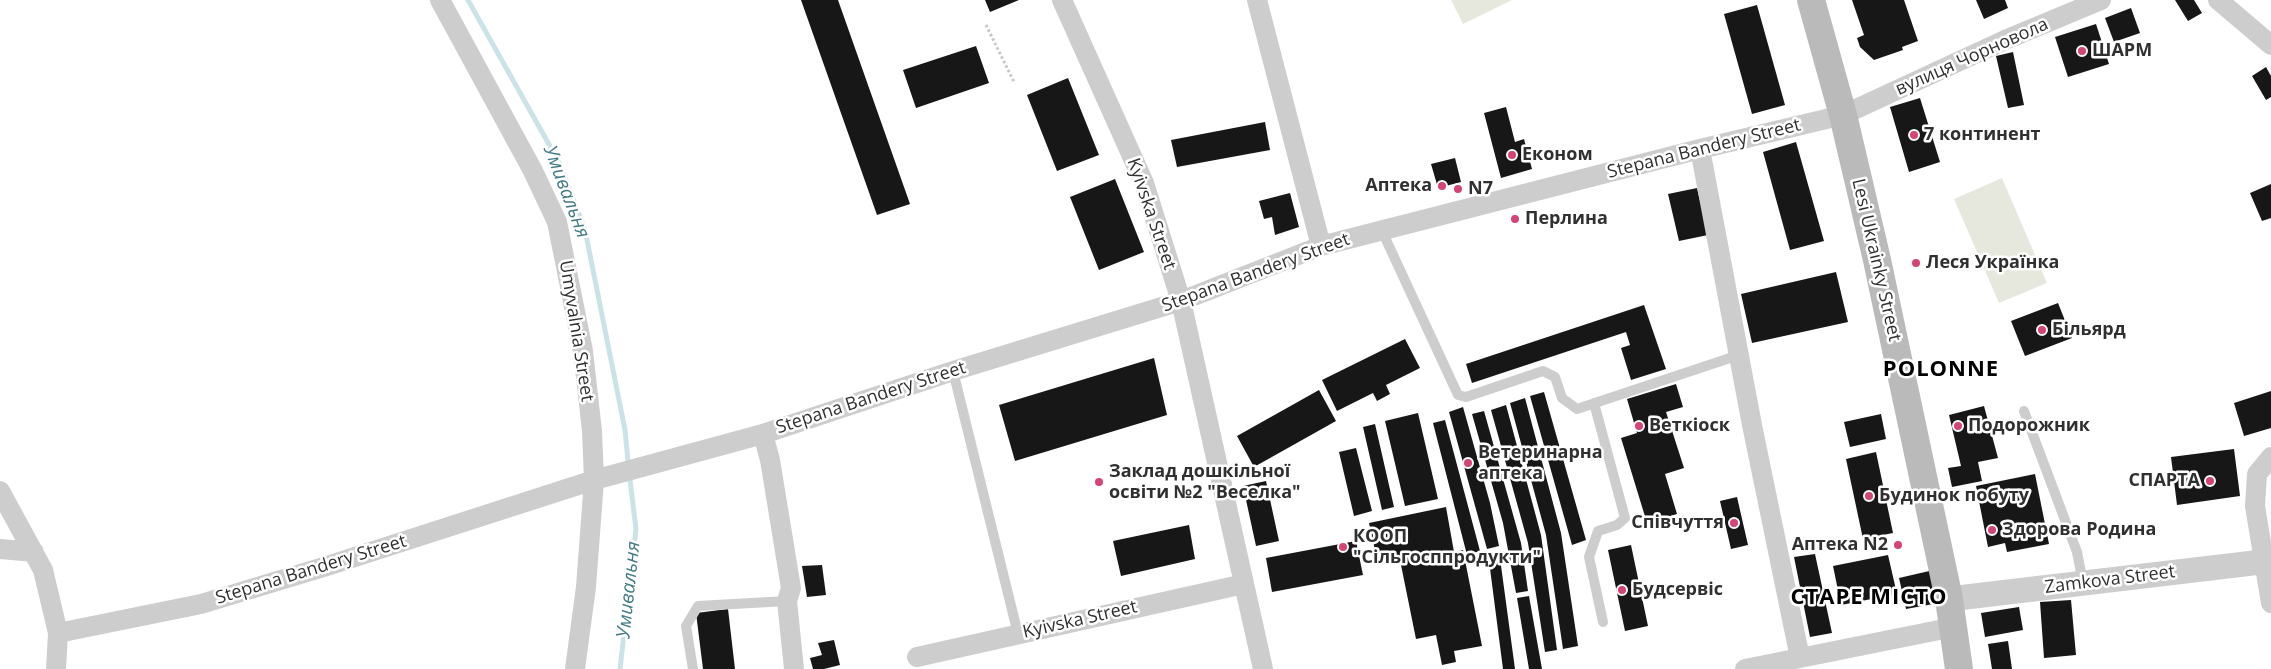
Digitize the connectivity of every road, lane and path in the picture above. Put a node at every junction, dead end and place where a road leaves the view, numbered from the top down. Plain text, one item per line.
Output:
1 (440, 0) edge
2 (1062, 0) edge
3 (1257, 0) edge
4 (1810, 0) edge
5 (2101, 0) edge
6 (2218, 0) edge
7 (986, 25) dead end
8 (2271, 45) edge
9 (1014, 82) dead end
10 (1843, 115) junction
11 (1700, 149) junction
12 (1382, 231) junction
13 (1321, 246) junction
14 (1181, 301) junction
15 (1739, 355) junction
16 (953, 371) junction
17 (1594, 402) junction
18 (2024, 411) dead end
19 (763, 434) junction
20 (2271, 457) edge
21 (594, 480) junction
22 (0, 491) edge
23 (0, 549) edge
24 (34, 552) junction
25 (2268, 562) edge
26 (1244, 584) junction
27 (2083, 584) junction
28 (1949, 600) junction
29 (788, 602) junction
30 (2271, 603) edge
31 (1603, 622) dead end
32 (1954, 627) junction
33 (58, 634) junction
34 (1018, 634) junction
35 (917, 657) dead end
36 (1800, 658) junction
37 (56, 669) edge
38 (575, 669) edge
39 (693, 669) edge
40 (794, 669) edge
41 (1263, 669) edge
42 (1745, 669) edge
43 (1959, 669) edge

1 - 21 street, Umyvalnia Street
2 - 14 street, Kyivska Street
3 - 13 street
4 - 10 main road, Lesi Ukrainky Street
5 - 10 street, вулиця Чорновола
6 - 8 street
7 - 9 path
10 - 11 street, Stepana Bandery Street
10 - 28 main road, Lesi Ukrainky Street
11 - 12 street, Stepana Bandery Street
11 - 15 street
12 - 13 street, Stepana Bandery Street
12 - 17 lane
13 - 14 street, Stepana Bandery Street
14 - 16 street, Stepana Bandery Street
14 - 26 street, Kyivska Street
15 - 17 lane
15 - 36 street
16 - 19 street, Stepana Bandery Street
16 - 34 lane
17 - 31 lane
18 - 27 lane
19 - 21 street, Stepana Bandery Street
19 - 29 street, Stepana Bandery Street
20 - 25 street
21 - 33 street, Stepana Bandery Street
21 - 38 street
22 - 24 street
23 - 24 street
24 - 33 street
25 - 27 street, Zamkova Street
25 - 30 street
26 - 34 street, Kyivska Street
26 - 41 street, Kyivska Street
27 - 28 street, Zamkova Street
28 - 32 main road, Lesi Ukrainky Street
29 - 39 lane
29 - 40 street, Stepana Bandery Street
32 - 36 street
32 - 43 main road, Lesi Ukrainky Street
33 - 37 street
34 - 35 street, Kyivska Street
36 - 42 street

